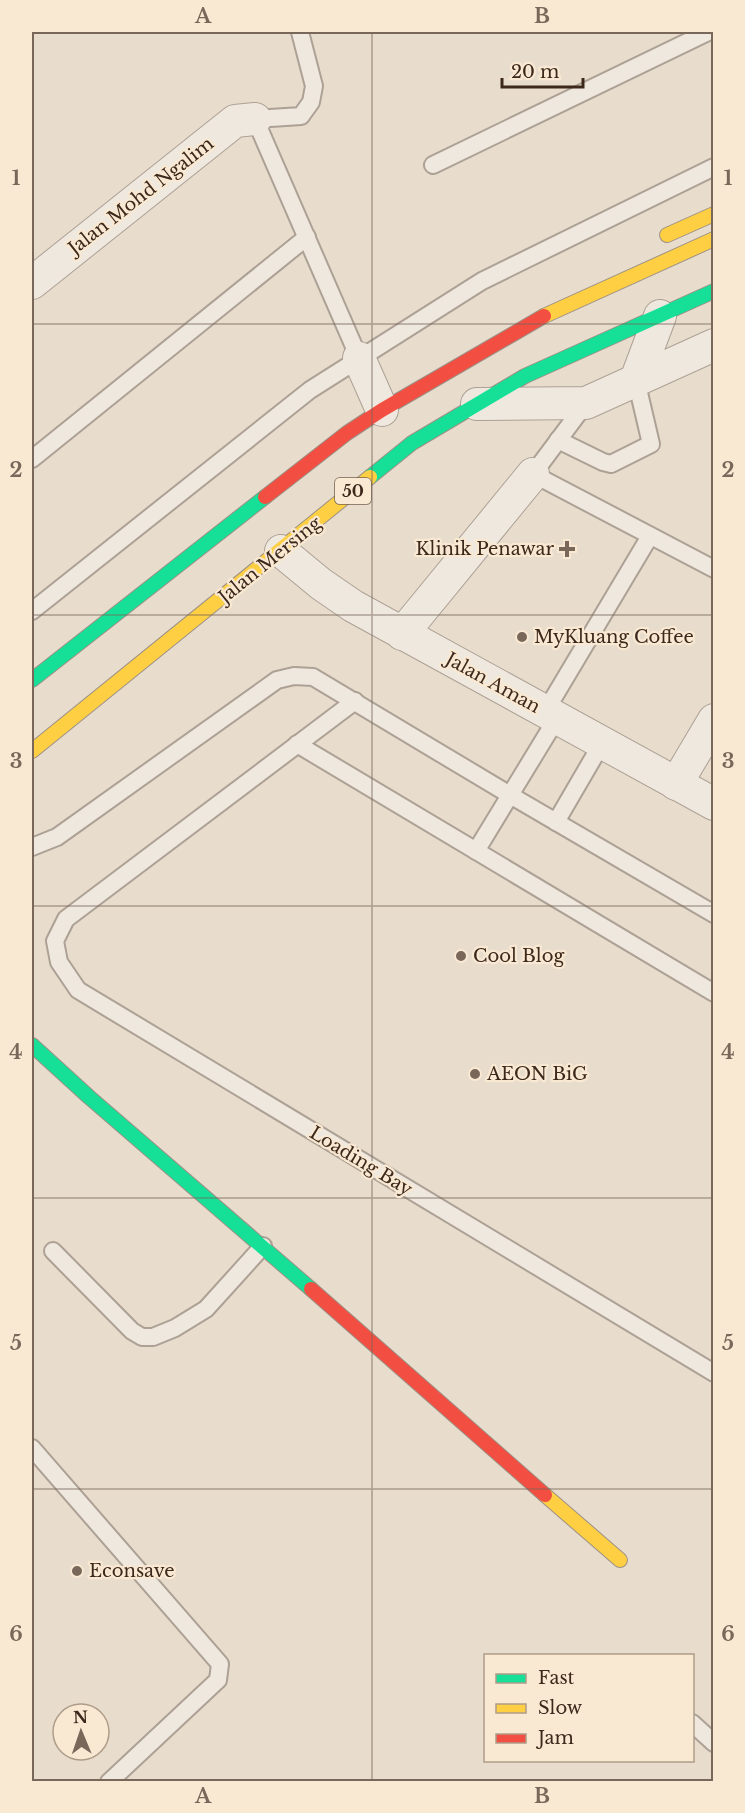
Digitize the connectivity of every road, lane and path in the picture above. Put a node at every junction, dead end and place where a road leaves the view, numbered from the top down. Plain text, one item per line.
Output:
1 (300, 32) edge
2 (708, 32) edge
3 (255, 119) junction
4 (432, 165) dead end
5 (714, 167) edge
6 (714, 214) edge
7 (307, 237) junction
8 (714, 239) edge
9 (656, 243) dead end
10 (618, 267) dead end
11 (32, 283) edge
12 (714, 291) edge
13 (660, 316) junction
14 (543, 317) junction
15 (714, 345) edge
16 (359, 358) junction
17 (636, 380) junction
18 (586, 403) junction
19 (477, 404) junction
20 (382, 410) junction
21 (558, 440) junction
22 (32, 459) edge
23 (533, 474) junction
24 (650, 536) junction
25 (281, 551) junction
26 (714, 569) edge
27 (32, 611) edge
28 (402, 633) junction
29 (32, 680) edge
30 (355, 701) junction
31 (551, 715) junction
32 (714, 720) edge
33 (602, 743) junction
34 (297, 744) junction
35 (32, 751) edge
36 (676, 784) junction
37 (510, 795) junction
38 (714, 804) edge
39 (556, 822) junction
40 (32, 847) edge
41 (476, 851) junction
42 (714, 914) edge
43 (714, 993) edge
44 (32, 1045) edge
45 (262, 1246) junction
46 (53, 1251) dead end
47 (714, 1373) edge
48 (32, 1448) edge
49 (620, 1560) dead end
50 (694, 1724) edge
51 (714, 1743) edge
52 (109, 1782) edge

1 - 3 lane
2 - 4 lane
3 - 7 lane
3 - 11 street, Jalan Mohd Ngalim
5 - 16 lane
6 - 9 main road
7 - 16 lane
7 - 22 lane
8 - 14 main road
10 - 14 main road
12 - 13 main road, Jalan Mersing / 50
13 - 17 street
13 - 19 main road, Jalan Mersing / 50
14 - 20 main road
15 - 17 street
16 - 20 street
16 - 27 lane
17 - 18 street
17 - 21 lane
18 - 19 street
18 - 21 lane
19 - 25 main road, Jalan Mersing / 50
20 - 29 main road
21 - 23 lane
23 - 24 lane
23 - 28 street
24 - 26 lane
24 - 31 lane
25 - 28 street, Jalan Aman
25 - 35 main road, Jalan Mersing / 50
28 - 31 street, Jalan Aman
30 - 34 lane
30 - 37 lane
30 - 40 lane
31 - 33 street, Jalan Aman
31 - 37 lane
32 - 36 street
33 - 36 street, Jalan Aman
33 - 39 lane
34 - 41 lane
34 - 47 lane, Loading Bay
36 - 38 street, Jalan Aman
37 - 39 lane
37 - 41 lane
39 - 42 lane
41 - 43 lane
44 - 45 main road
45 - 46 lane
45 - 49 main road
48 - 52 lane
50 - 51 lane

